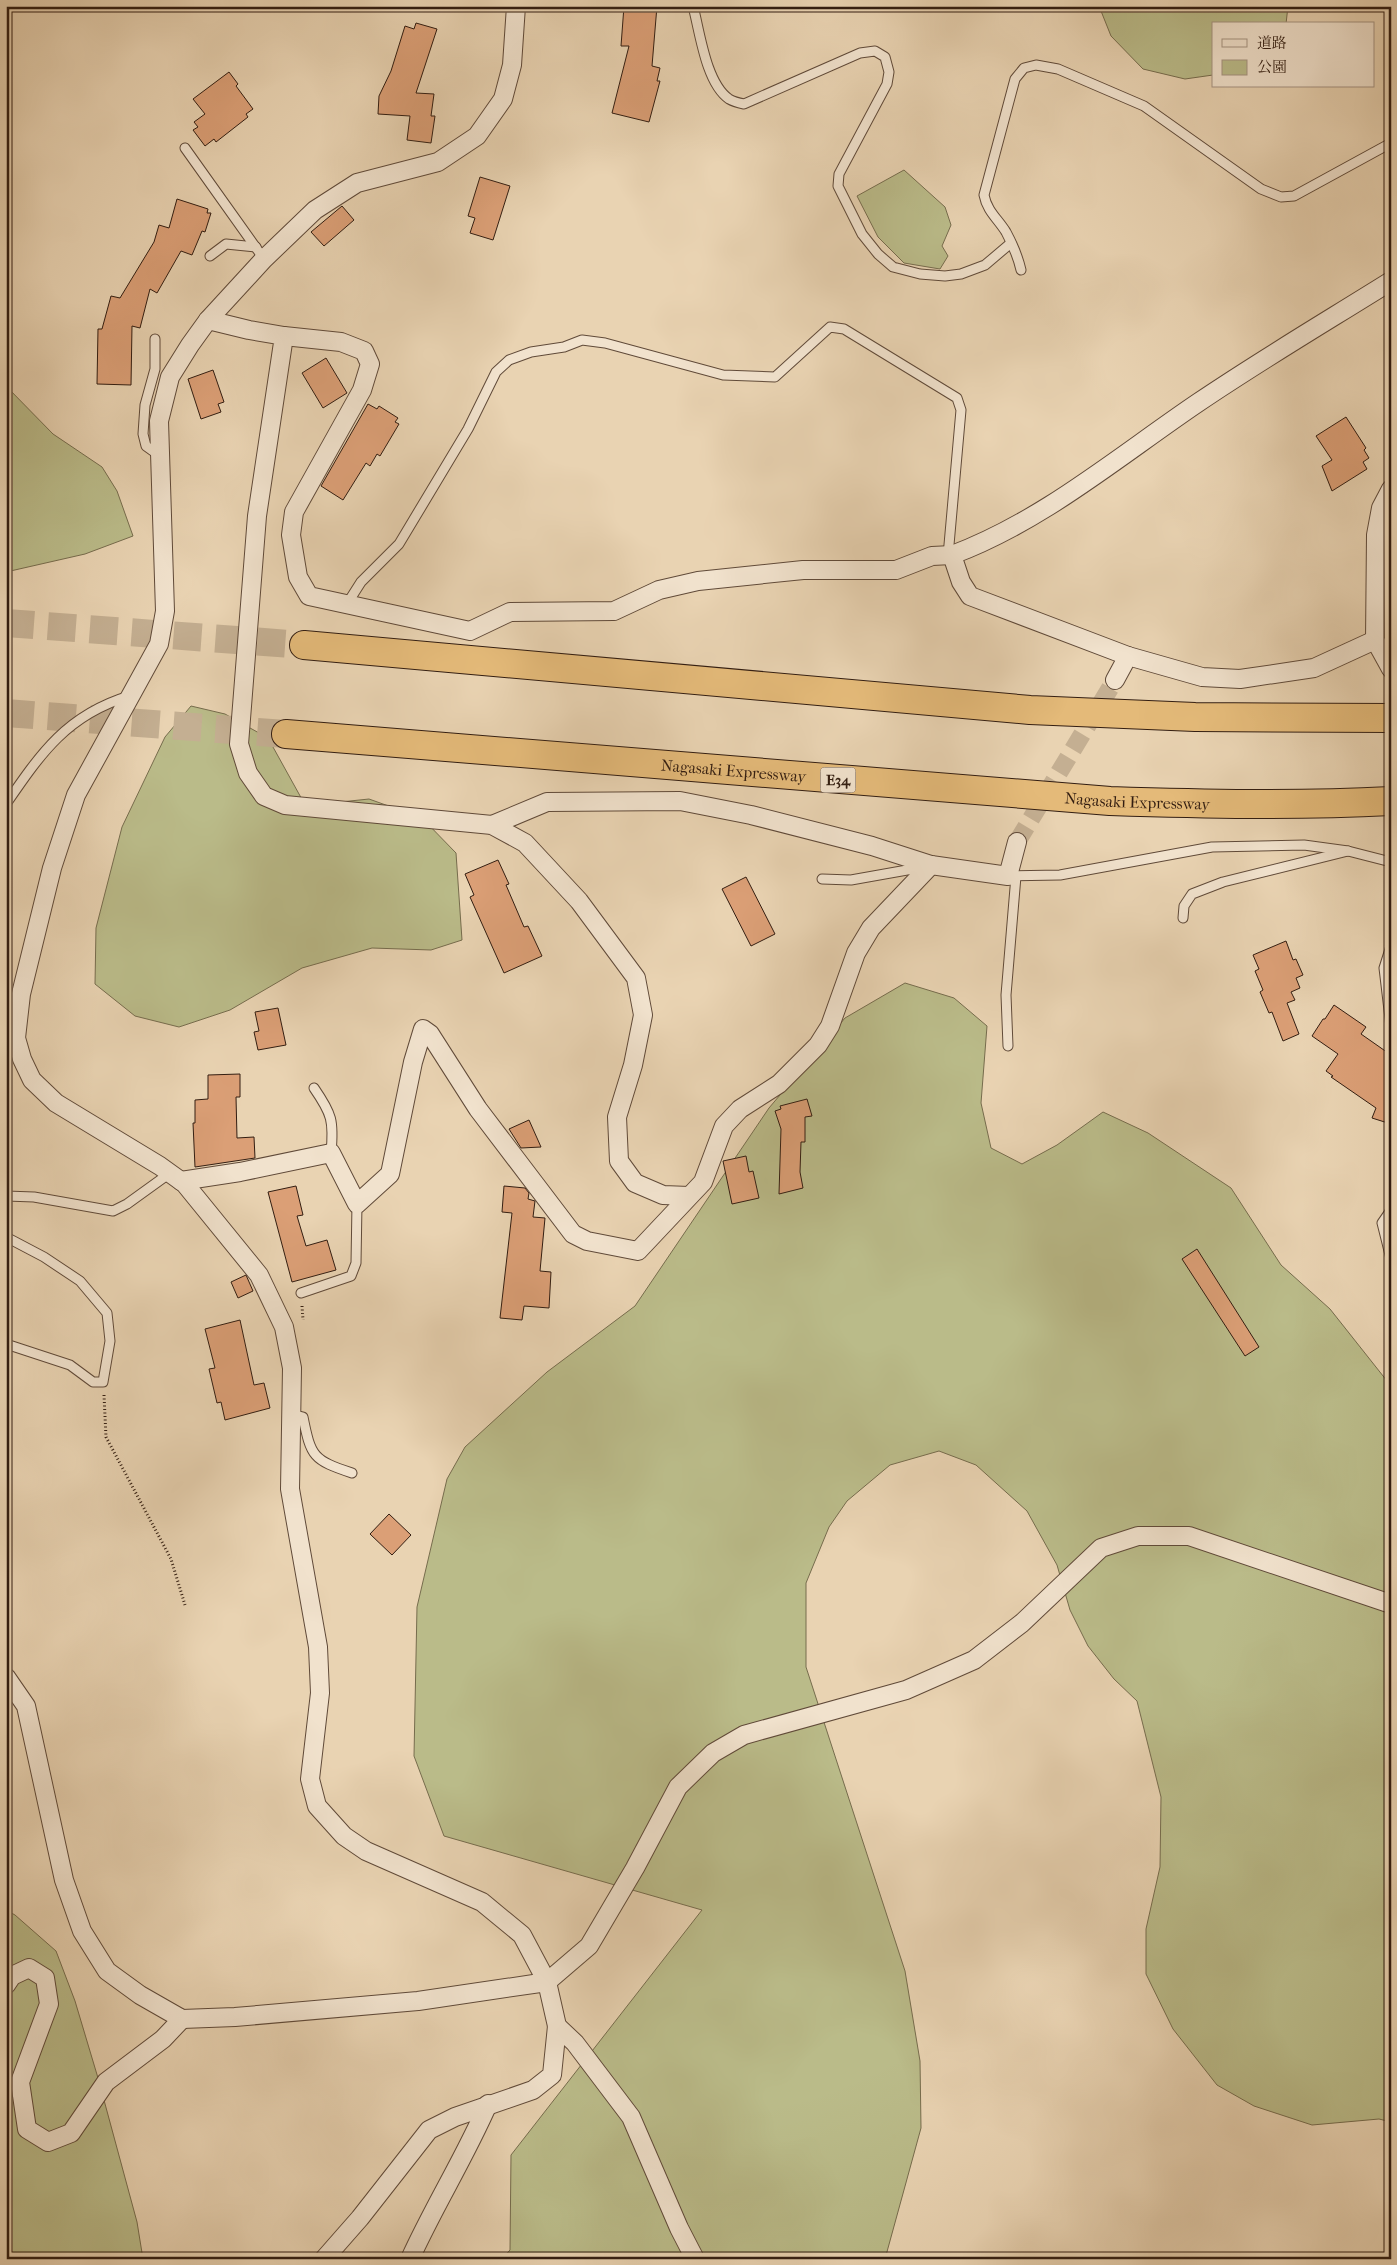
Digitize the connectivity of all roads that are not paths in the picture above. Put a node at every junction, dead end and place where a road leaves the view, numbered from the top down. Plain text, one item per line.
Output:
1 (516, 6) edge
2 (694, 6) edge
3 (1391, 143) edge
4 (185, 148) dead end
5 (1011, 243) junction
6 (260, 253) junction
7 (210, 256) dead end
8 (1020, 270) dead end
9 (1391, 281) edge
10 (208, 320) junction
11 (284, 336) junction
12 (155, 339) dead end
13 (160, 456) junction
14 (1391, 489) edge
15 (950, 556) junction
16 (347, 604) junction
17 (1375, 640) junction
18 (304, 645) tunnel mouth
19 (1128, 656) junction
20 (1391, 669) edge
21 (1115, 680) tunnel mouth
22 (132, 695) junction
23 (1391, 718) edge
24 (286, 734) tunnel mouth
25 (1391, 801) edge
26 (6, 804) edge
27 (492, 825) junction
28 (1018, 842) tunnel mouth
29 (1348, 851) junction
30 (1391, 862) edge
31 (931, 865) junction
32 (1012, 876) junction
33 (822, 879) dead end
34 (1183, 918) dead end
35 (1391, 946) edge
36 (1391, 1027) edge
37 (1008, 1046) dead end
38 (314, 1088) dead end
39 (331, 1152) junction
40 (176, 1177) junction
41 (6, 1196) edge
42 (689, 1196) junction
43 (357, 1204) junction
44 (1391, 1210) edge
45 (6, 1237) edge
46 (1391, 1259) edge
47 (300, 1293) dead end
48 (6, 1344) edge
49 (291, 1414) junction
50 (352, 1473) dead end
51 (1391, 1604) edge
52 (6, 1677) edge
53 (547, 1982) junction
54 (6, 1985) edge
55 (182, 2019) junction
56 (557, 2026) junction
57 (488, 2104) junction
58 (324, 2259) edge
59 (410, 2259) edge
60 (695, 2259) edge

1 - 6 street
2 - 5 lane
3 - 5 lane
4 - 6 lane
5 - 8 lane
6 - 7 lane
6 - 10 street
9 - 15 street
10 - 11 street
10 - 13 street
11 - 16 street
11 - 27 street
12 - 13 lane
13 - 22 street
14 - 17 street
15 - 16 street
15 - 16 lane
15 - 19 street
17 - 19 street
17 - 20 street
18 - 23 highway
19 - 21 street
22 - 26 lane
22 - 40 street
24 - 25 highway, Nagasaki Expressway / E34
27 - 31 street
27 - 42 street
28 - 32 street
29 - 30 lane
29 - 32 lane
29 - 34 lane
31 - 32 street
31 - 33 lane
31 - 42 street
32 - 37 lane
35 - 36 lane
38 - 39 lane
39 - 40 street
39 - 43 street
40 - 41 lane
40 - 49 street
42 - 43 street
43 - 47 lane
44 - 46 lane
45 - 48 lane
49 - 50 lane
49 - 53 street
51 - 53 street
52 - 55 street
53 - 55 street
53 - 56 street
54 - 55 street
56 - 57 street
56 - 60 street
57 - 58 street
57 - 59 street

